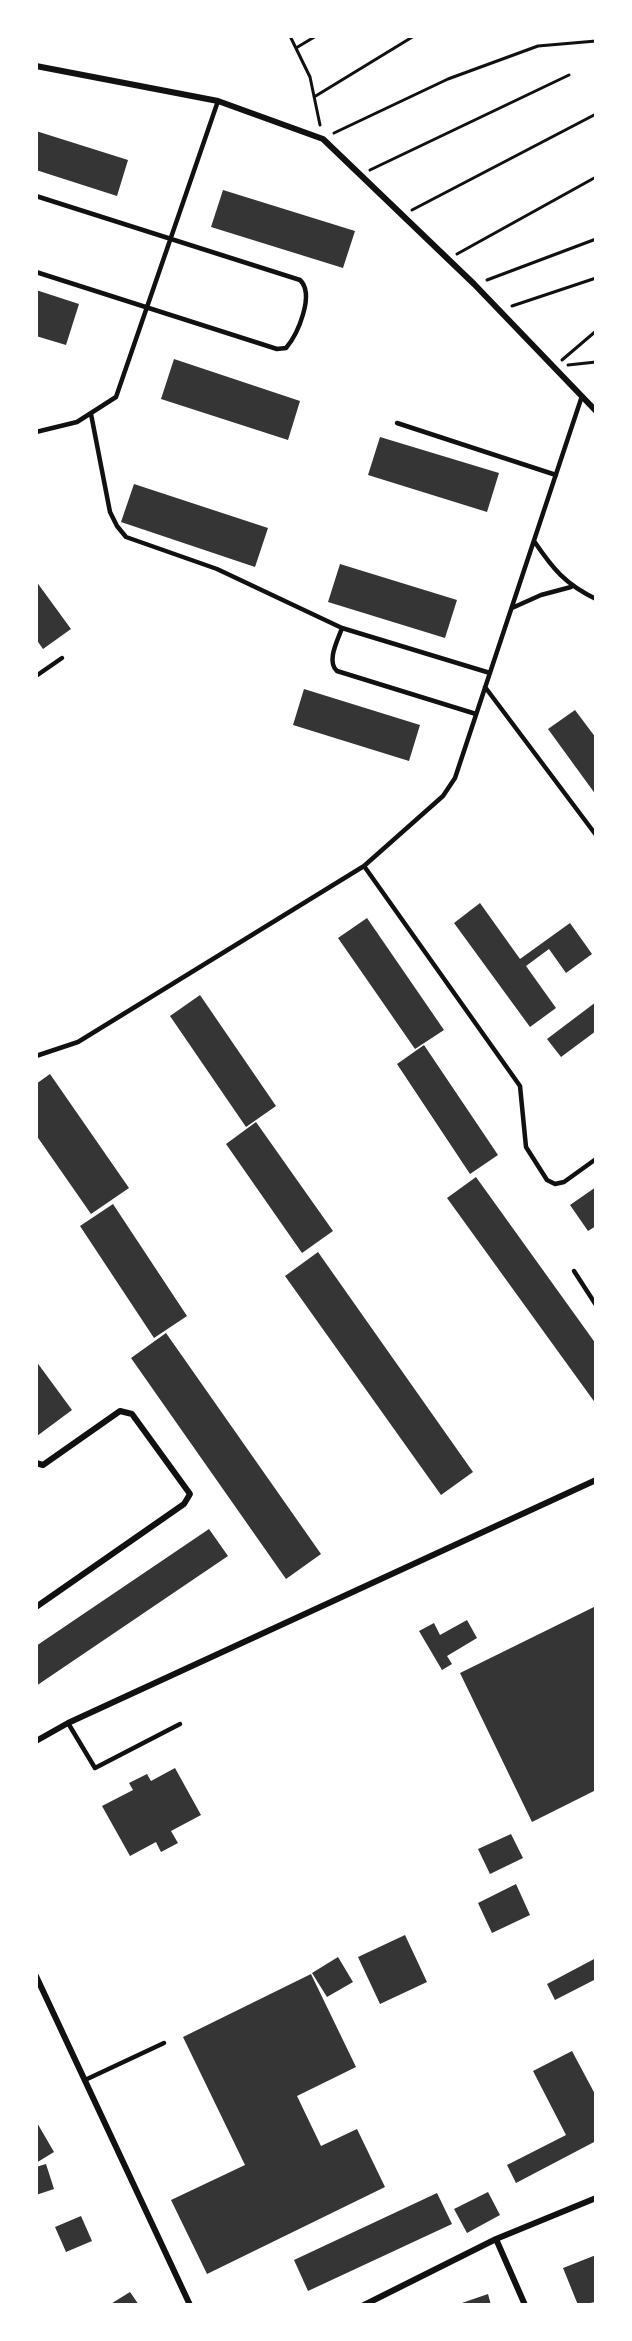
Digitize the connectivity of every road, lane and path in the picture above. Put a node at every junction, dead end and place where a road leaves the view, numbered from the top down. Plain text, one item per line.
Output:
1 (290, 36) edge
2 (316, 36) edge
3 (414, 36) edge
4 (596, 41) edge
5 (296, 48) junction
6 (36, 66) edge
7 (569, 75) dead end
8 (314, 98) junction
9 (218, 101) junction
10 (596, 114) edge
11 (323, 139) junction
12 (360, 175) junction
13 (596, 177) edge
14 (36, 196) edge
15 (402, 215) junction
16 (171, 239) junction
17 (596, 239) edge
18 (447, 259) junction
19 (36, 272) edge
20 (596, 278) edge
21 (474, 284) junction
22 (148, 308) junction
23 (499, 310) junction
24 (596, 332) edge
25 (596, 362) edge
26 (554, 367) junction
27 (582, 396) junction
28 (596, 411) edge
29 (91, 414) junction
30 (397, 423) dead end
31 (36, 432) edge
32 (556, 475) junction
33 (534, 541) junction
34 (571, 587) junction
35 (596, 599) edge
36 (511, 608) junction
37 (342, 628) junction
38 (62, 658) dead end
39 (490, 674) junction
40 (36, 676) edge
41 (485, 687) junction
42 (476, 714) junction
43 (596, 835) edge
44 (364, 866) junction
45 (36, 1056) edge
46 (596, 1159) edge
47 (574, 1271) dead end
48 (596, 1305) edge
49 (36, 1463) edge
50 (596, 1480) edge
51 (36, 1607) edge
52 (68, 1723) junction
53 (180, 1724) dead end
54 (36, 1741) edge
55 (36, 1976) edge
56 (164, 2043) dead end
57 (85, 2080) junction
58 (596, 2198) edge
59 (496, 2239) junction
60 (190, 2305) edge
61 (364, 2305) edge
62 (525, 2305) edge

1 - 5 path
2 - 5 path
3 - 8 path
4 - 11 path
5 - 8 path
6 - 9 street
7 - 12 path
8 - 11 path
9 - 11 street
9 - 16 lane
10 - 15 path
11 - 12 street
12 - 15 street
13 - 18 path
14 - 16 lane
15 - 18 street
16 - 22 lane
16 - 22 lane
17 - 21 path
18 - 21 street
19 - 22 lane
20 - 23 path
21 - 23 street
22 - 29 lane
23 - 26 street
24 - 26 path
25 - 26 path
26 - 27 street
27 - 28 street
27 - 32 lane
29 - 31 lane
29 - 37 lane
30 - 32 lane
32 - 33 lane
33 - 34 lane
33 - 36 lane
34 - 35 lane
34 - 36 lane
36 - 39 lane
37 - 39 lane
37 - 42 lane
38 - 40 lane
39 - 41 lane
41 - 42 lane
41 - 43 lane
42 - 44 lane
44 - 45 lane
44 - 46 lane
47 - 48 lane
49 - 51 street
50 - 52 street
52 - 53 lane
52 - 54 street
55 - 57 street
56 - 57 lane
57 - 60 street
58 - 59 street
59 - 61 street
59 - 62 street

